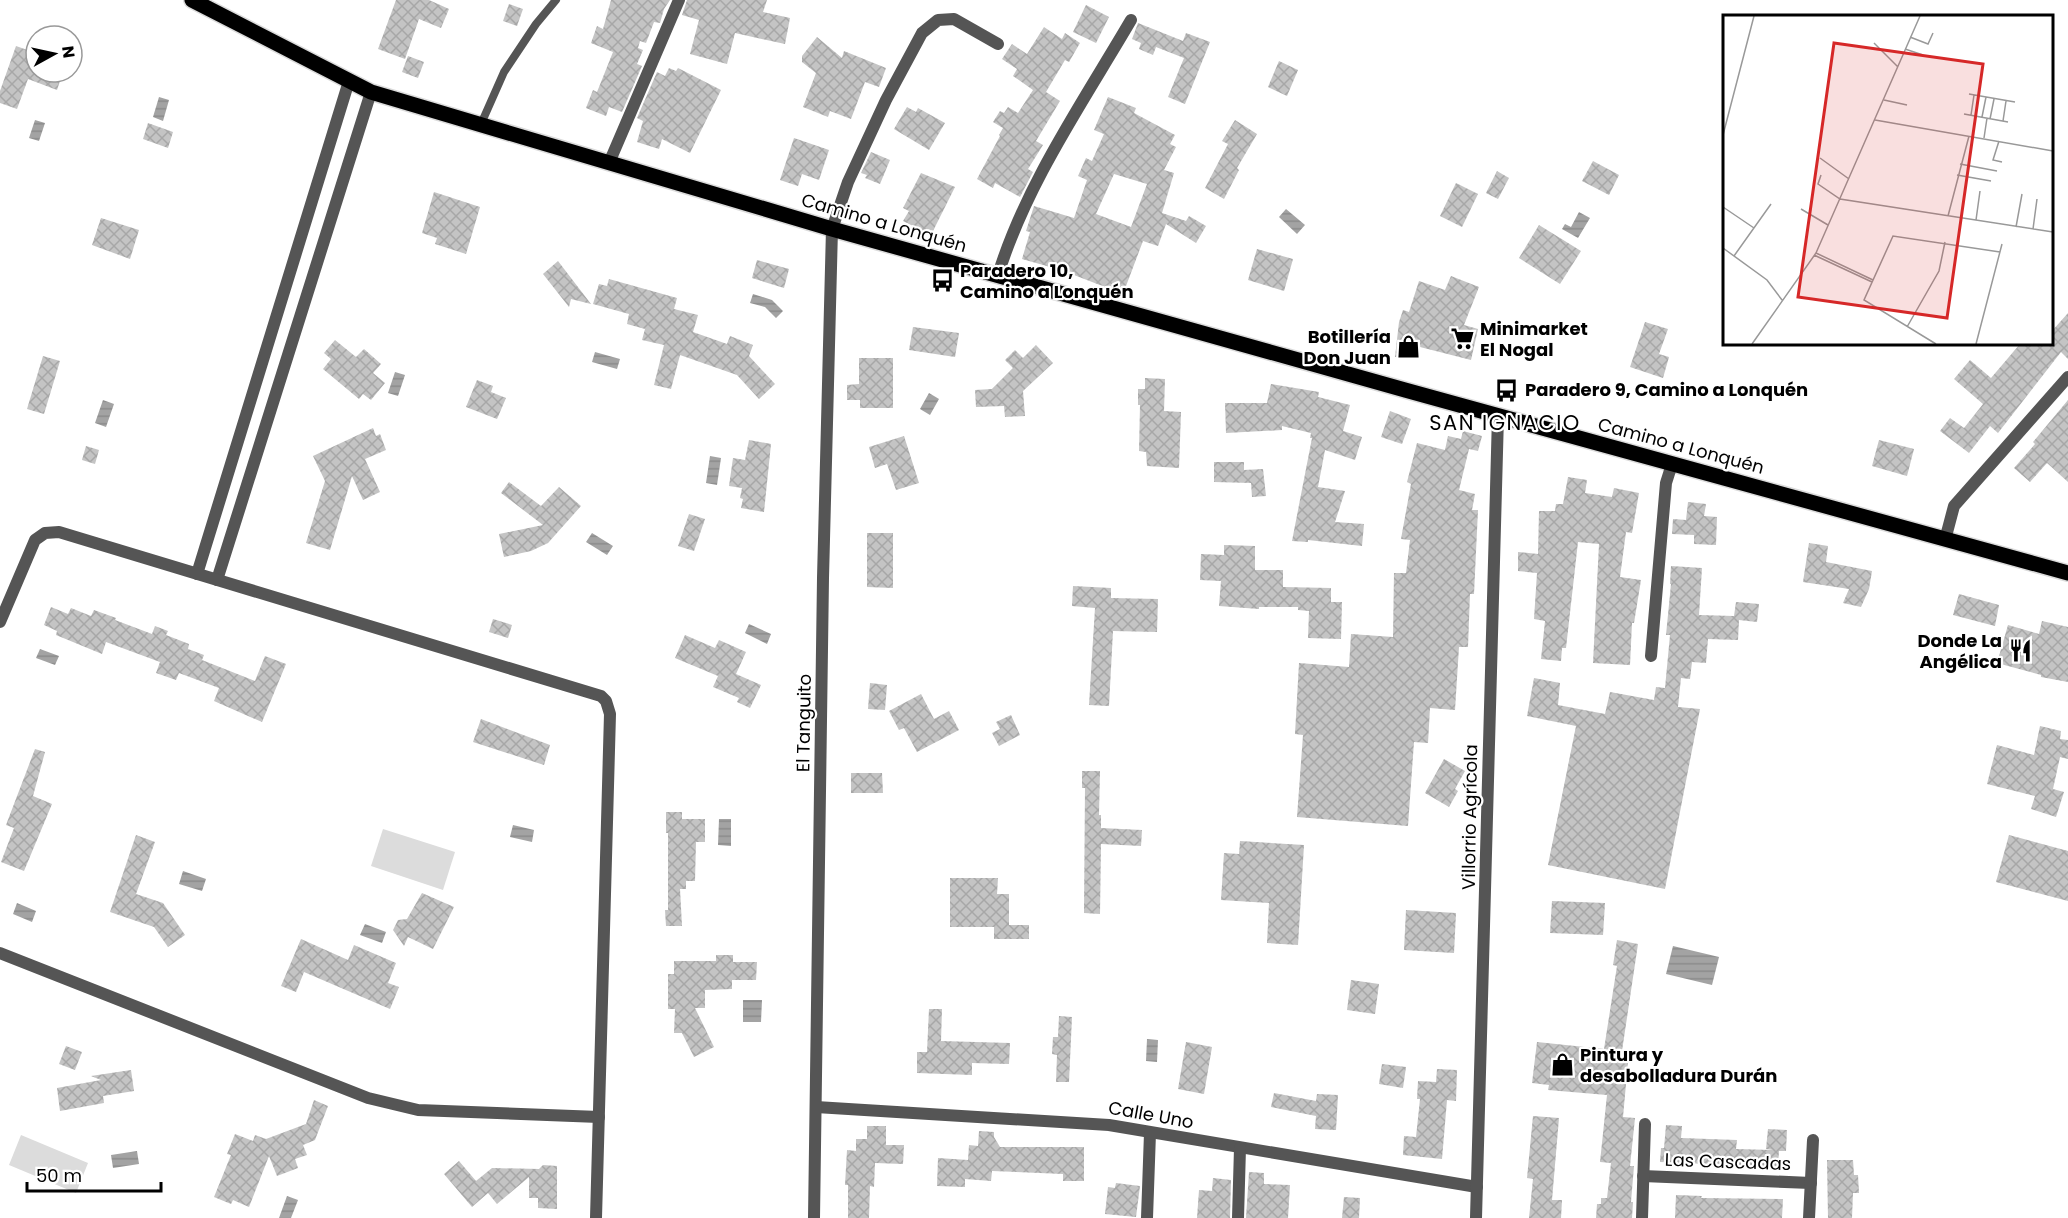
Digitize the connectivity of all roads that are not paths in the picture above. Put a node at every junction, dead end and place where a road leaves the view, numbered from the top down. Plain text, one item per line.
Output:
1 (192, 0) edge
2 (556, 0) edge
3 (679, 0) edge
4 (1131, 20) dead end
5 (998, 44) dead end
6 (349, 81) junction
7 (371, 92) junction
8 (481, 124) junction
9 (609, 163) junction
10 (832, 229) junction
11 (998, 275) junction
12 (2068, 377) edge
13 (1498, 416) junction
14 (1672, 464) junction
15 (1945, 540) junction
16 (2068, 573) edge
17 (197, 574) junction
18 (217, 580) junction
19 (0, 622) edge
20 (1652, 656) dead end
21 (0, 953) edge
22 (816, 1107) junction
23 (599, 1117) junction
24 (1645, 1124) dead end
25 (1150, 1133) junction
26 (1813, 1140) dead end
27 (1240, 1148) junction
28 (1643, 1176) junction
29 (1811, 1183) junction
30 (1477, 1188) junction
31 (596, 1218) edge
32 (814, 1218) edge
33 (1147, 1218) edge
34 (1238, 1218) edge
35 (1476, 1218) edge
36 (1642, 1218) edge
37 (1809, 1218) edge

1 - 6 main road, Camino a Lonquén
2 - 8 lane
3 - 9 street
4 - 11 street
5 - 10 street, El Tanguito
6 - 7 main road, Camino a Lonquén
6 - 17 street
7 - 8 main road, Camino a Lonquén
7 - 18 street
8 - 9 main road, Camino a Lonquén
9 - 10 main road, Camino a Lonquén
10 - 11 main road, Camino a Lonquén
10 - 22 street, El Tanguito
11 - 13 main road, Camino a Lonquén
12 - 15 street
13 - 14 main road, Camino a Lonquén
13 - 30 street, Villorrio Agrícola
14 - 15 main road, Camino a Lonquén
14 - 20 street
15 - 16 main road, Camino a Lonquén
17 - 18 street
17 - 19 street
18 - 23 street
21 - 23 street
22 - 25 street, Calle Uno
22 - 32 street, El Tanguito
23 - 31 street
24 - 28 street
25 - 27 street, Calle Uno
25 - 33 street
26 - 29 street
27 - 30 street, Calle Uno
27 - 34 street
28 - 29 street, Las Cascadas
28 - 36 street
29 - 37 street
30 - 35 street, Villorrio Agrícola

